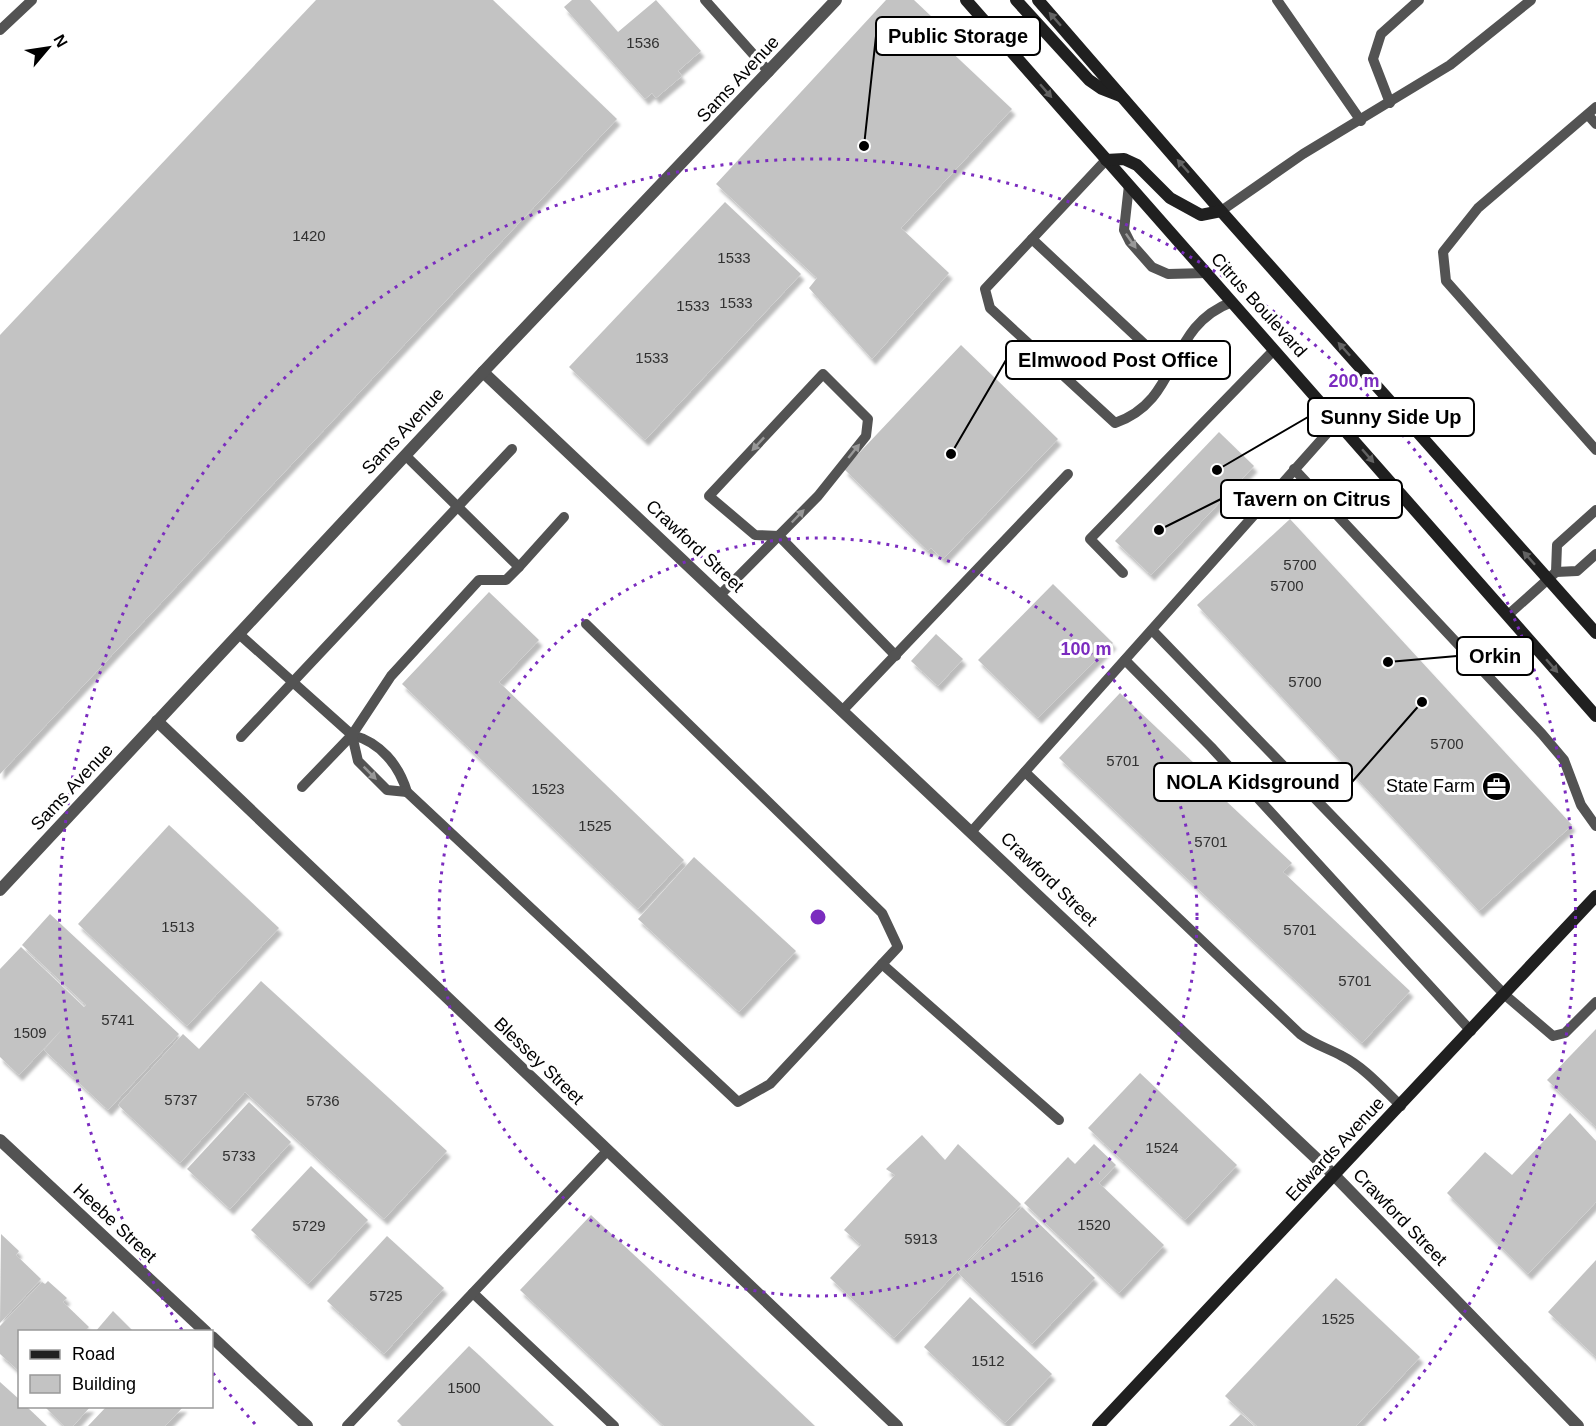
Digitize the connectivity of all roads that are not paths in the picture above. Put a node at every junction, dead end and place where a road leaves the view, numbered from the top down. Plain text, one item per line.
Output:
1 (32, 0) edge
2 (705, 0) edge
3 (836, 0) edge
4 (966, 0) edge
5 (1016, 0) edge
6 (1038, 0) edge
7 (1277, 0) edge
8 (1419, 0) edge
9 (1531, 0) edge
10 (0, 30) edge
11 (769, 72) junction
12 (1121, 96) junction
13 (1390, 103) junction
14 (1592, 111) edge
15 (1361, 121) junction
16 (1596, 124) edge
17 (1106, 160) junction
18 (1129, 185) junction
19 (1221, 211) junction
20 (1032, 239) junction
21 (1207, 273) junction
22 (1232, 302) junction
23 (1274, 350) junction
24 (1171, 369) junction
25 (483, 372) junction
26 (1338, 421) junction
27 (512, 449) dead end
28 (1596, 450) edge
29 (405, 455) junction
30 (1294, 470) junction
31 (1068, 474) dead end
32 (458, 507) junction
33 (1596, 510) edge
34 (564, 517) dead end
35 (779, 536) junction
36 (1596, 554) edge
37 (519, 567) junction
38 (1124, 573) dead end
39 (1552, 575) junction
40 (720, 595) junction
41 (1508, 615) junction
42 (586, 624) dead end
43 (1152, 630) junction
44 (1596, 633) edge
45 (239, 634) junction
46 (896, 656) junction
47 (1125, 660) junction
48 (293, 683) junction
49 (843, 710) junction
50 (1596, 716) edge
51 (157, 721) junction
52 (352, 735) junction
53 (241, 737) dead end
54 (1025, 772) junction
55 (302, 787) dead end
56 (407, 792) junction
57 (1596, 826) edge
58 (972, 831) junction
59 (0, 890) edge
60 (1596, 896) edge
61 (882, 964) junction
62 (1505, 995) junction
63 (1596, 1002) edge
64 (1471, 1031) junction
65 (1401, 1106) junction
66 (1059, 1120) dead end
67 (0, 1140) edge
68 (608, 1150) junction
69 (1335, 1176) junction
70 (472, 1293) junction
71 (204, 1330) edge
72 (213, 1338) edge
73 (307, 1426) edge
74 (346, 1426) edge
75 (615, 1426) edge
76 (897, 1426) edge
77 (1098, 1426) edge
78 (1578, 1426) edge

1 - 10 lane
2 - 11 lane
3 - 11 street, Sams Avenue
4 -> 17 street, Citrus Boulevard
5 - 12 street
12 -> 6 street, Citrus Boulevard
7 - 15 lane
8 - 13 lane
9 - 13 lane
11 - 25 street, Sams Avenue
19 -> 12 street, Citrus Boulevard
13 - 15 lane
14 - 16 lane
14 - 28 lane
15 - 19 lane
17 - 18 street, Citrus Boulevard
17 - 19 street
17 - 20 lane
18 - 21 street, Citrus Boulevard
18 -> 21 lane
39 -> 19 street, Citrus Boulevard
20 - 24 lane
20 - 24 lane
21 - 22 street, Citrus Boulevard
22 - 23 street, Citrus Boulevard
22 - 24 lane
23 - 26 street, Citrus Boulevard
23 - 38 lane
25 - 29 street, Sams Avenue
25 - 40 street, Crawford Street
26 - 30 lane
26 -> 41 street, Citrus Boulevard
27 - 32 lane
29 - 32 lane
29 - 45 street, Sams Avenue
30 - 43 lane
30 - 57 lane
31 - 46 lane
32 - 37 lane
32 - 48 lane
33 - 39 lane
34 - 37 lane
35 -> 35 lane
35 - 40 lane
35 - 46 lane
36 - 39 lane
37 - 52 lane
39 - 41 lane
39 - 44 street, Citrus Boulevard
40 - 49 street, Crawford Street
41 -> 50 street, Citrus Boulevard
42 - 61 lane
43 - 47 lane
43 - 62 lane
45 - 48 lane
45 - 51 street, Sams Avenue
46 - 49 lane
47 - 54 lane
47 - 64 lane
48 - 52 lane
48 - 53 lane
49 - 58 street, Crawford Street
51 - 59 street, Sams Avenue
51 - 68 street, Blessey Street
52 - 55 lane
52 - 56 lane
52 -> 56 lane
54 - 58 lane
54 - 65 lane
56 - 61 lane
58 - 69 street, Crawford Street
60 - 62 street, Edwards Avenue
61 - 66 lane
62 - 63 lane
62 - 64 street, Edwards Avenue
64 - 65 street, Edwards Avenue
65 - 69 street, Edwards Avenue
67 - 71 street, Heebe Street
68 - 70 lane
68 - 76 street, Blessey Street
69 - 77 street, Edwards Avenue
69 - 78 street, Crawford Street
70 - 74 lane
70 - 75 lane
72 - 73 street

